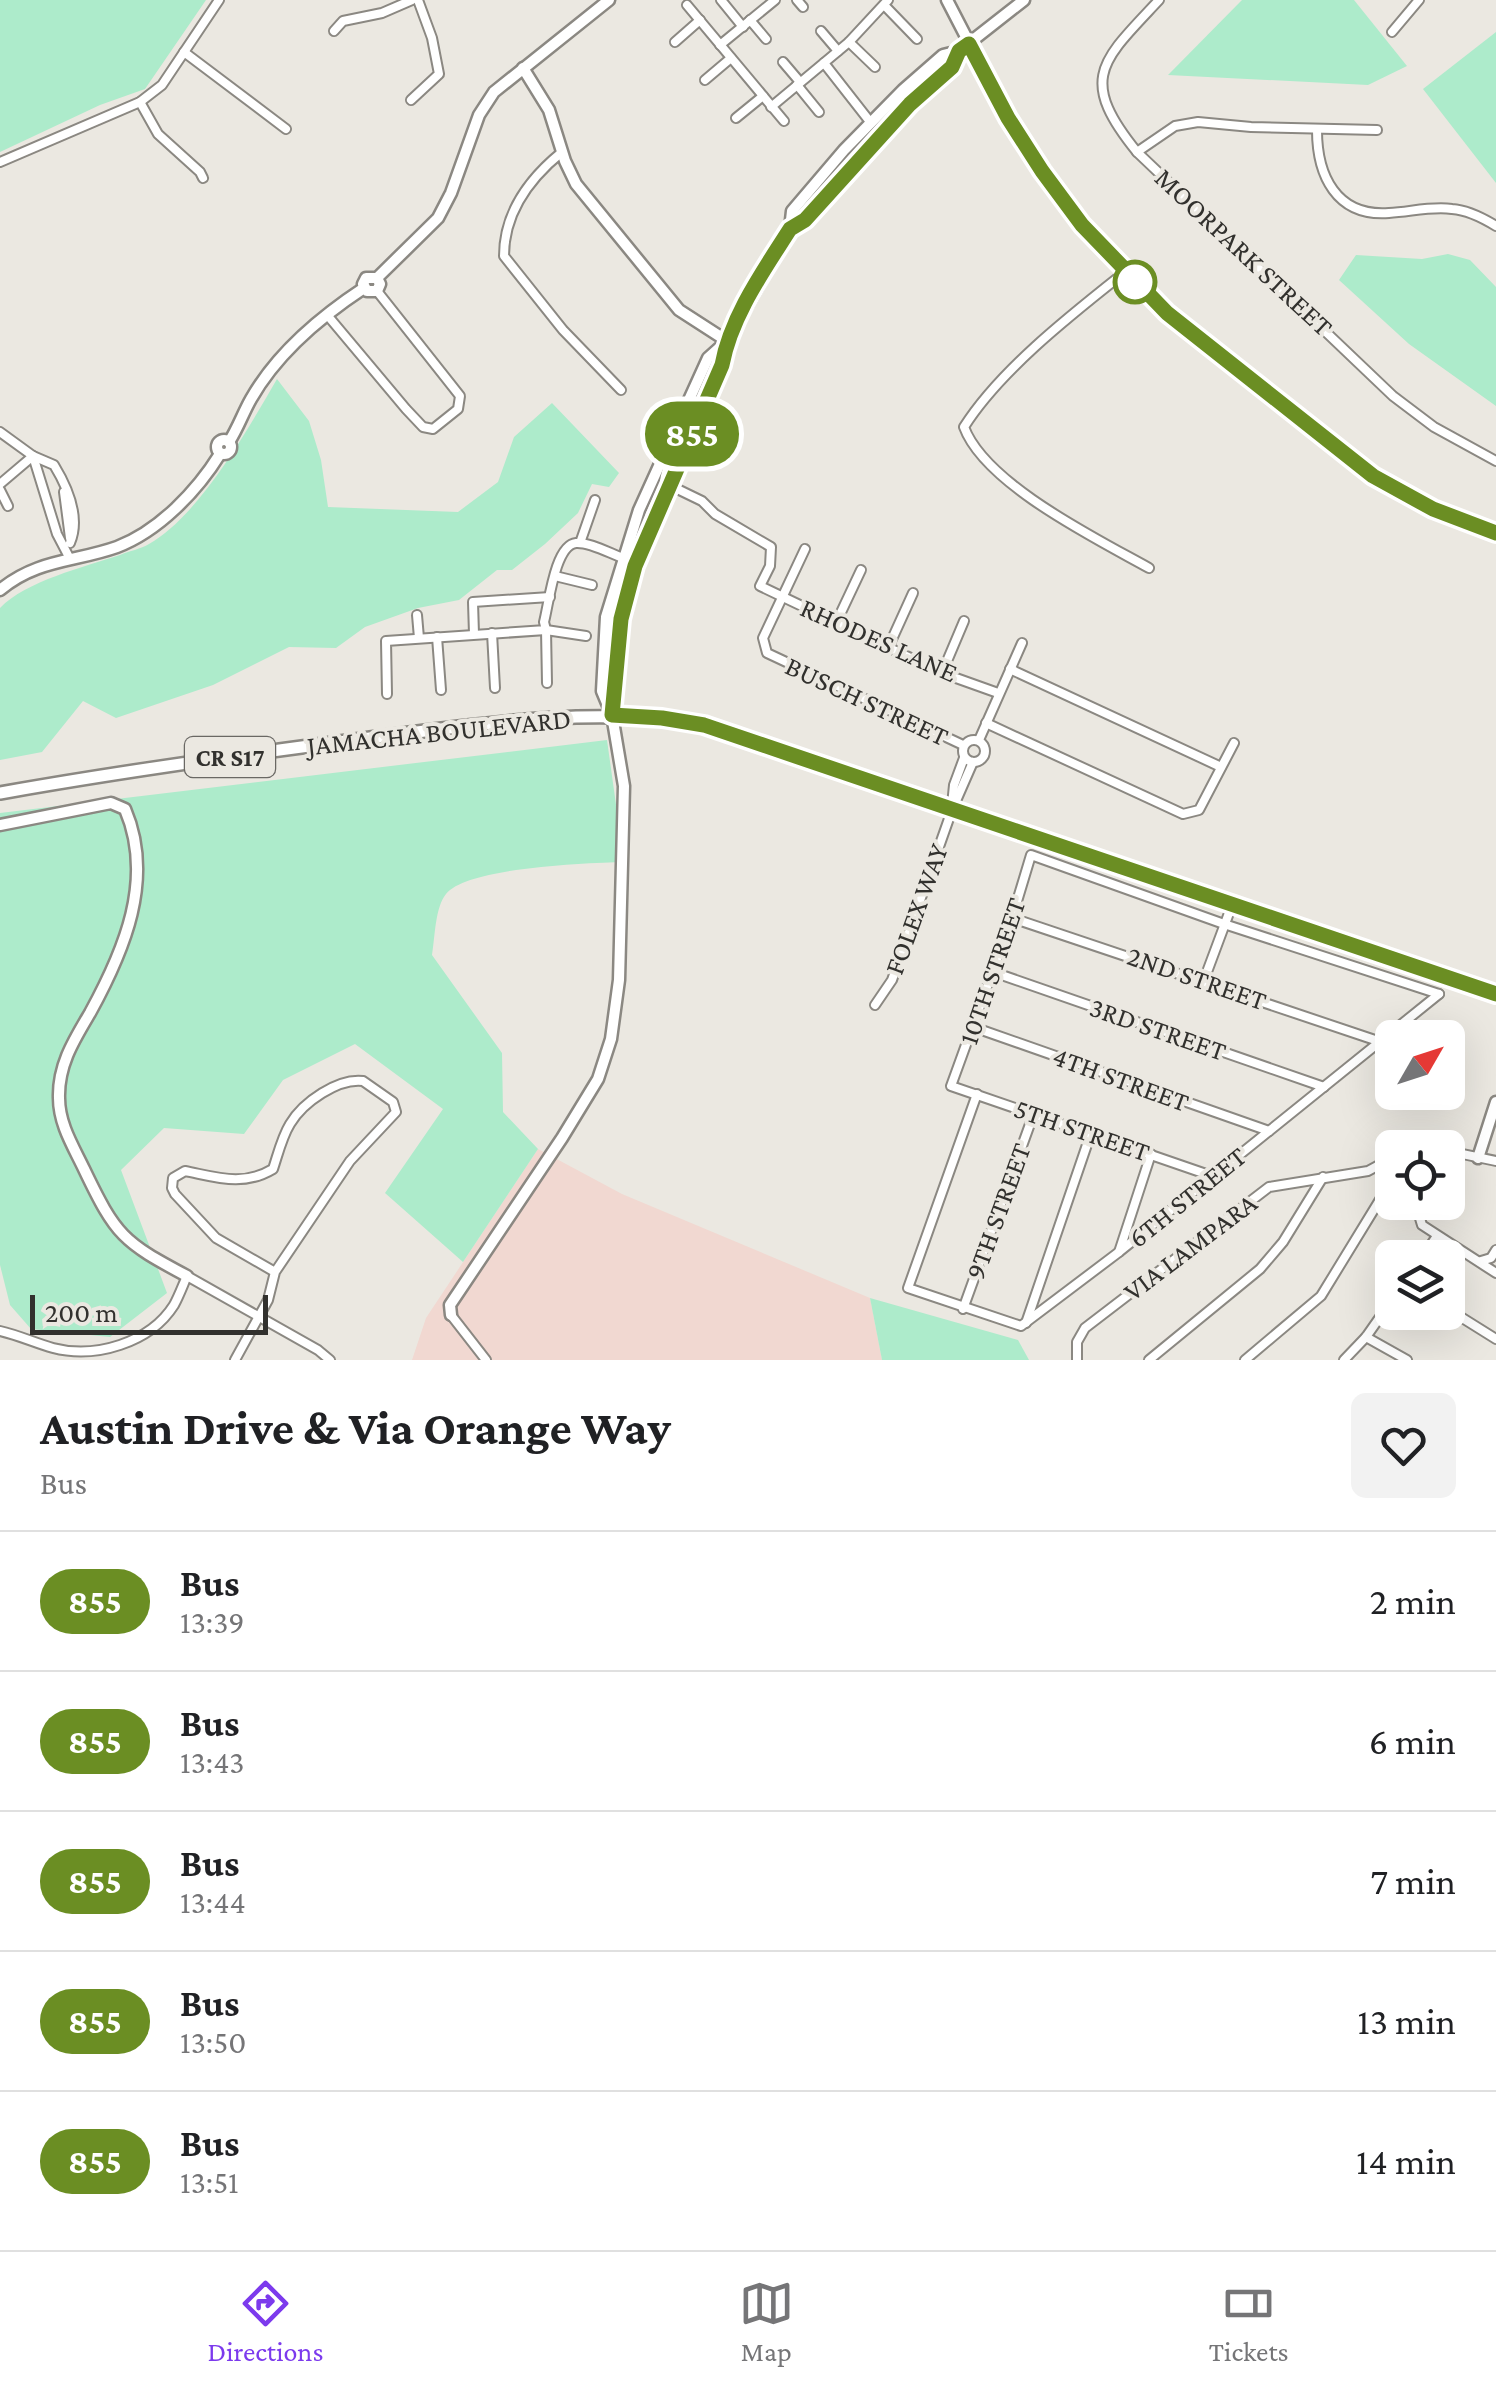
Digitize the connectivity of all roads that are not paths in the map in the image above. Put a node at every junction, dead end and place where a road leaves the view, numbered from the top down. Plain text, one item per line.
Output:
1 (219, 0) edge
2 (415, 0) edge
3 (721, 0) edge
4 (775, 0) edge
5 (947, 0) edge
6 (1024, 0) edge
7 (1159, 0) edge
8 (1419, 0) edge
9 (601, 2) edge
10 (887, 3) edge
11 (688, 5) dead end
12 (700, 20) junction
13 (747, 23) junction
14 (334, 31) dead end
15 (821, 31) dead end
16 (1392, 32) dead end
17 (917, 38) dead end
18 (766, 39) dead end
19 (675, 42) dead end
20 (849, 42) junction
21 (720, 45) junction
22 (964, 47) junction
23 (838, 51) junction
24 (184, 52) junction
25 (731, 58) junction
26 (784, 62) dead end
27 (824, 63) junction
28 (875, 67) dead end
29 (524, 68) junction
30 (705, 80) dead end
31 (798, 83) junction
32 (762, 96) junction
33 (411, 100) dead end
34 (140, 102) junction
35 (770, 106) junction
36 (819, 112) dead end
37 (736, 118) dead end
38 (784, 121) dead end
39 (870, 123) junction
40 (286, 129) dead end
41 (1317, 130) junction
42 (1377, 130) dead end
43 (562, 152) junction
44 (1138, 152) junction
45 (858, 158) junction
46 (0, 162) edge
47 (203, 178) dead end
48 (1496, 226) edge
49 (790, 229) junction
50 (1125, 272) junction
51 (376, 278) junction
52 (364, 288) junction
53 (377, 291) junction
54 (328, 316) junction
55 (726, 341) junction
56 (621, 390) dead end
57 (681, 418) junction
58 (0, 432) edge
59 (33, 456) junction
60 (1496, 461) edge
61 (669, 486) junction
62 (0, 487) edge
63 (595, 500) dead end
64 (8, 506) dead end
65 (1496, 534) edge
66 (580, 542) junction
67 (805, 549) dead end
68 (69, 557) junction
69 (622, 558) junction
70 (1149, 568) dead end
71 (861, 570) dead end
72 (555, 576) junction
73 (592, 585) dead end
74 (0, 590) edge
75 (913, 593) dead end
76 (550, 597) junction
77 (782, 597) junction
78 (622, 613) junction
79 (417, 615) dead end
80 (964, 621) dead end
81 (836, 623) junction
82 (546, 630) junction
83 (492, 633) junction
84 (474, 634) junction
85 (586, 636) dead end
86 (437, 637) junction
87 (419, 638) junction
88 (1022, 643) dead end
89 (888, 648) junction
90 (1010, 669) junction
91 (942, 673) junction
92 (547, 683) dead end
93 (495, 688) dead end
94 (441, 690) dead end
95 (998, 693) junction
96 (387, 694) dead end
97 (612, 715) junction
98 (986, 722) junction
99 (979, 740) junction
100 (1234, 742) dead end
101 (964, 745) junction
102 (969, 760) junction
103 (1221, 767) junction
104 (0, 792) edge
105 (952, 810) junction
106 (0, 824) edge
107 (1232, 905) junction
108 (1012, 918) junction
109 (1224, 924) junction
110 (993, 972) junction
111 (1204, 980) junction
112 (1496, 994) edge
113 (875, 1005) dead end
114 (1407, 1020) edge
115 (973, 1027) junction
116 (1375, 1040) edge
117 (1375, 1046) edge
118 (951, 1086) joint
119 (1324, 1087) junction
120 (976, 1094) junction
121 (1496, 1102) edge
122 (1034, 1113) junction
123 (1269, 1131) junction
124 (1091, 1134) junction
125 (1151, 1154) junction
126 (1465, 1156) edge
127 (1478, 1158) junction
128 (1496, 1160) edge
129 (1375, 1167) edge
130 (1212, 1176) junction
131 (1322, 1177) junction
132 (1375, 1208) edge
133 (1420, 1220) edge
134 (1437, 1236) junction
135 (1434, 1240) edge
136 (1496, 1250) edge
137 (1119, 1252) junction
138 (1477, 1261) junction
139 (275, 1272) junction
140 (1496, 1273) edge
141 (187, 1276) junction
142 (963, 1308) junction
143 (258, 1316) junction
144 (451, 1316) joint
145 (1465, 1320) edge
146 (1026, 1323) junction
147 (1375, 1324) edge
148 (0, 1331) edge
149 (1366, 1336) junction
150 (1496, 1339) edge
151 (235, 1360) edge
152 (330, 1360) edge
153 (486, 1360) edge
154 (1076, 1360) edge
155 (1149, 1360) edge
156 (1245, 1360) edge
157 (1344, 1360) edge
158 (1407, 1360) edge

1 - 24 street
2 - 14 street
2 - 33 street
3 - 13 street
4 - 13 street
5 - 22 street
6 - 22 street
7 - 44 street, MOORPARK STREET
8 - 16 street
9 - 29 street
10 - 17 street
10 - 20 street
11 - 12 street
12 - 19 street
12 - 21 street
13 - 18 street
13 - 21 street
15 - 23 street
20 - 23 street
20 - 28 street
21 - 25 street
22 - 39 street
22 - 45 street
22 - 50 street
23 - 27 street
24 - 34 street
24 - 40 street
25 - 30 street
25 - 32 street
26 - 31 street
27 - 31 street
27 - 39 street
29 - 43 street
29 - 51 street
31 - 35 street
31 - 36 street
32 - 35 street
32 - 37 street
34 - 46 street
34 - 47 street
35 - 38 street
39 - 45 street
39 - 49 street
41 - 42 street
41 - 44 street
41 - 48 street
43 - 55 street
43 - 56 street
44 - 60 street, MOORPARK STREET
45 - 49 street
49 - 55 street
50 - 65 street
50 - 70 street
51 - 52 street
51 - 53 street
52 - 53 street
52 - 54 street
53 - 54 street
54 - 68 street
55 - 57 street
55 - 61 street
57 - 61 street
57 - 69 street
58 - 59 street
59 - 62 street
59 - 68 street
59 - 68 street
61 - 77 street, RHODES LANE
61 - 78 street
62 - 64 street
63 - 66 street
66 - 69 street
66 - 72 street
67 - 77 street, BUSCH STREET
68 - 74 street
69 - 78 street
69 - 97 street
71 - 81 street
72 - 73 street
72 - 76 street
75 - 89 street
76 - 82 street
76 - 84 street
77 - 81 street, RHODES LANE
77 - 101 street, BUSCH STREET
78 - 97 street
79 - 87 street
80 - 91 street
81 - 89 street, RHODES LANE
82 - 83 street
82 - 85 street
82 - 92 street
83 - 84 street
83 - 93 street
84 - 86 street
86 - 87 street
86 - 94 street
87 - 96 street
88 - 90 street
89 - 91 street, RHODES LANE
90 - 95 street
90 - 103 street
91 - 95 street, RHODES LANE
95 - 98 street
97 - 104 main road, JAMACHA BOULEVARD / CR S17
97 - 105 main road, JAMACHA BOULEVARD / CR S17
97 - 144 street
98 - 99 street
98 - 103 street
99 - 101 street
99 - 102 street
100 - 103 street
101 - 102 street
102 - 105 street, FOLEX WAY
105 - 107 main road, JAMACHA BOULEVARD / CR S17
105 - 113 street, FOLEX WAY
106 - 141 street
107 - 109 street
107 - 112 main road, JAMACHA BOULEVARD / CR S17
108 - 109 street, 10TH STREET
108 - 110 street, 10TH STREET
108 - 111 street, 2ND STREET
109 - 111 street
109 - 114 street, 6TH STREET
110 - 115 street, 10TH STREET
110 - 119 street, 3RD STREET
111 - 116 street, 2ND STREET
115 - 118 street, 10TH STREET
115 - 123 street, 4TH STREET
117 - 119 street, 6TH STREET
118 - 120 street, 5TH STREET
119 - 123 street, 6TH STREET
120 - 122 street, 5TH STREET
120 - 142 street
121 - 127 street
122 - 124 street, 5TH STREET
122 - 142 street, 9TH STREET
123 - 130 street, 6TH STREET
124 - 125 street, 5TH STREET
124 - 146 street
125 - 130 street, 5TH STREET
125 - 137 street
126 - 127 street
127 - 128 street
129 - 131 street, VIA LAMPARA
130 - 137 street, 6TH STREET
131 - 154 street, VIA LAMPARA
131 - 155 street
132 - 156 street
133 - 134 street
134 - 135 street
134 - 138 street
136 - 138 street
137 - 146 street, 6TH STREET
138 - 140 street
139 - 139 street
139 - 143 street
141 - 143 street
141 - 148 street
142 - 146 street
143 - 151 street
143 - 152 street
144 - 153 street
145 - 150 street
147 - 149 street
149 - 157 street
149 - 158 street

